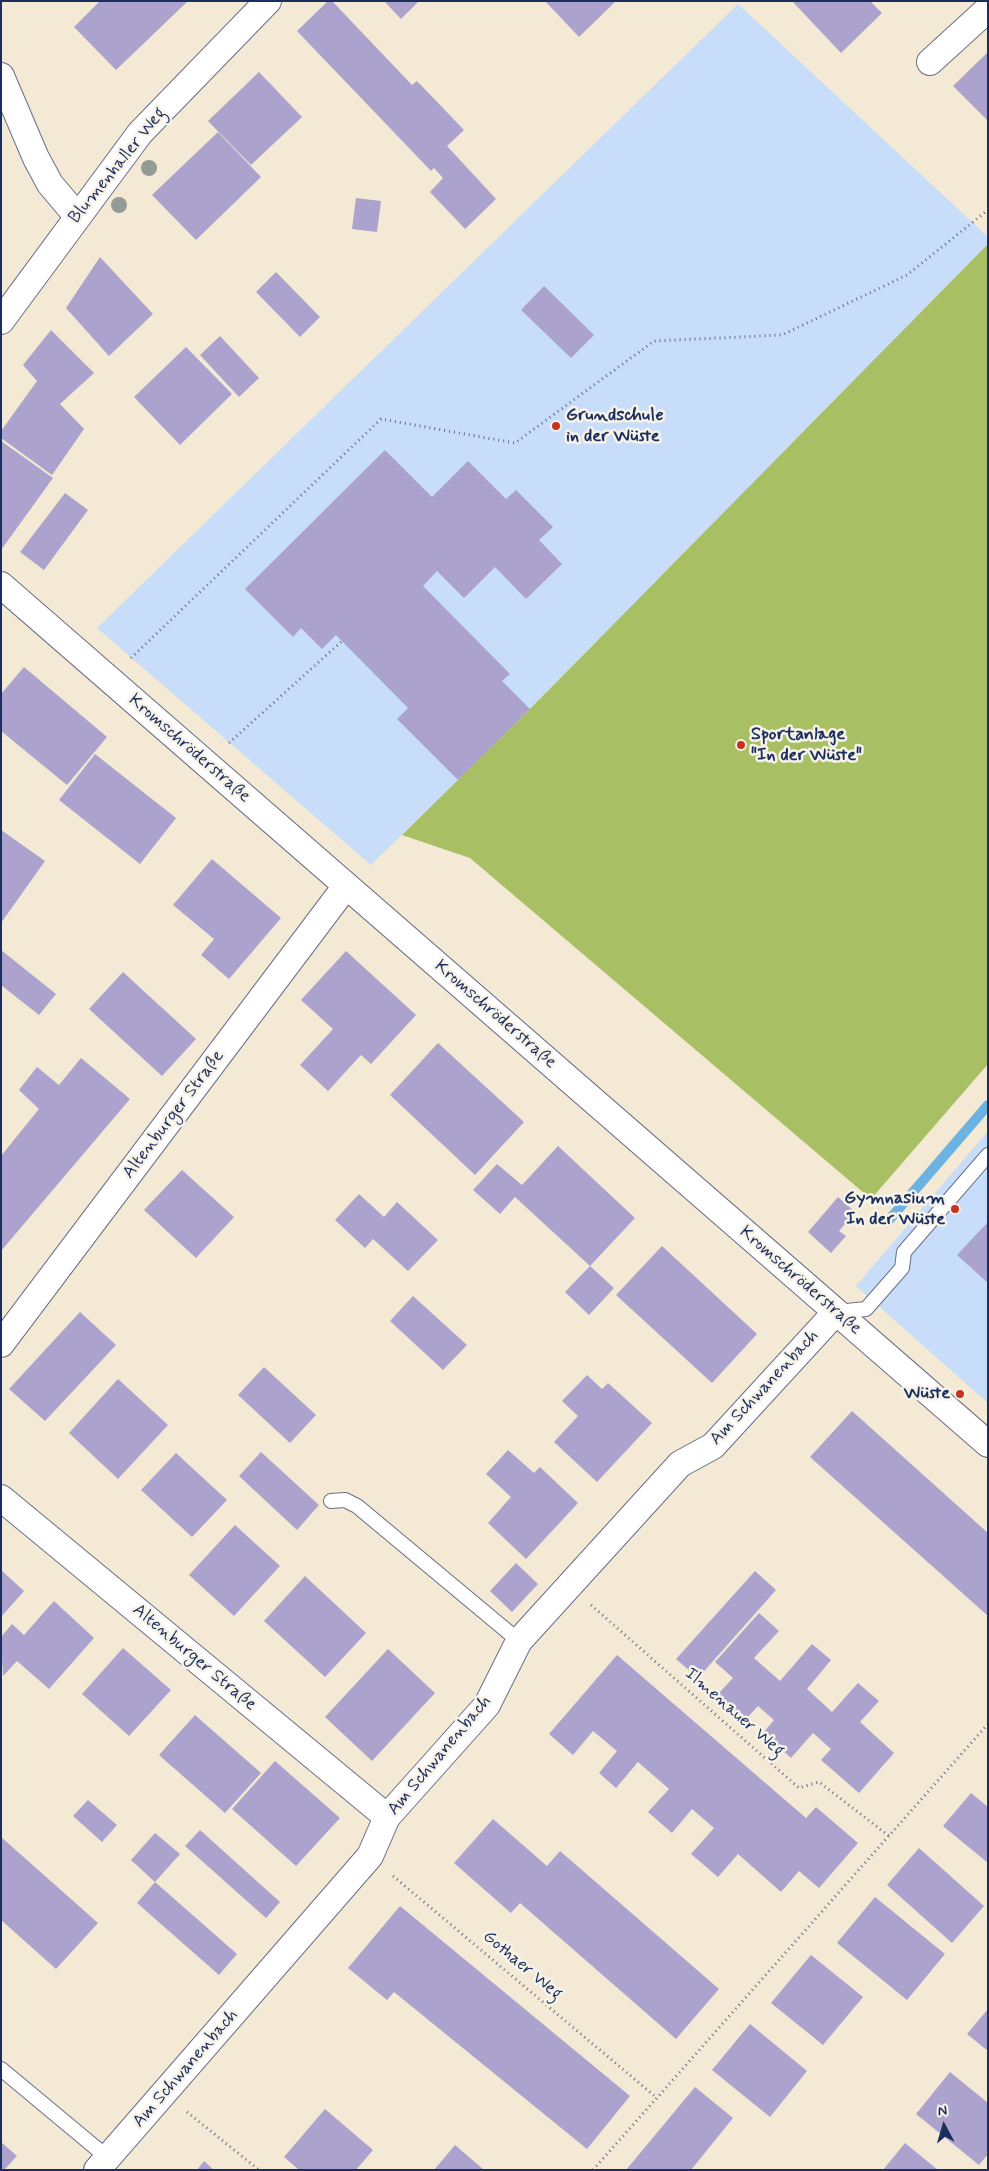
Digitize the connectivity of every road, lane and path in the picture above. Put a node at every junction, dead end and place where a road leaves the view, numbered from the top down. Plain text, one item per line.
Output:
1 (268, 1) edge
2 (988, 9) edge
3 (930, 62) dead end
4 (1, 76) edge
5 (988, 210) edge
6 (77, 216) junction
7 (1, 321) edge
8 (1, 586) edge
9 (342, 641) dead end
10 (109, 679) junction
11 (208, 766) junction
12 (346, 886) junction
13 (988, 1156) edge
14 (836, 1312) junction
15 (1, 1344) edge
16 (988, 1444) edge
17 (1, 1498) edge
18 (331, 1501) dead end
19 (569, 1586) junction
20 (519, 1641) junction
21 (988, 1724) edge
22 (387, 1817) junction
23 (890, 1836) junction
24 (370, 1856) junction
25 (1, 2069) edge
26 (165, 2094) junction
27 (657, 2098) junction
28 (103, 2164) edge
29 (259, 2170) edge
30 (593, 2170) edge

1 - 6 street, Blumenhaller Weg
2 - 3 street
4 - 6 street
5 - 10 path
6 - 7 street, Blumenhaller Weg
8 - 10 street, Kromschröderstraße
9 - 11 path
10 - 11 street, Kromschröderstraße
11 - 12 street, Kromschröderstraße
12 - 14 street, Kromschröderstraße
12 - 15 street, Altenburger Straße
13 - 14 lane
14 - 16 street, Kromschröderstraße
14 - 19 street, Am Schwanenbach
17 - 22 street, Altenburger Straße
18 - 20 lane
19 - 20 street, Am Schwanenbach
19 - 23 path, Ilmenauer Weg
20 - 22 street, Am Schwanenbach
21 - 23 path
22 - 24 street, Am Schwanenbach
23 - 27 path
24 - 26 street, Am Schwanenbach
24 - 27 path, Gothaer Weg
25 - 28 lane
26 - 28 street, Am Schwanenbach
26 - 29 path
27 - 30 path

